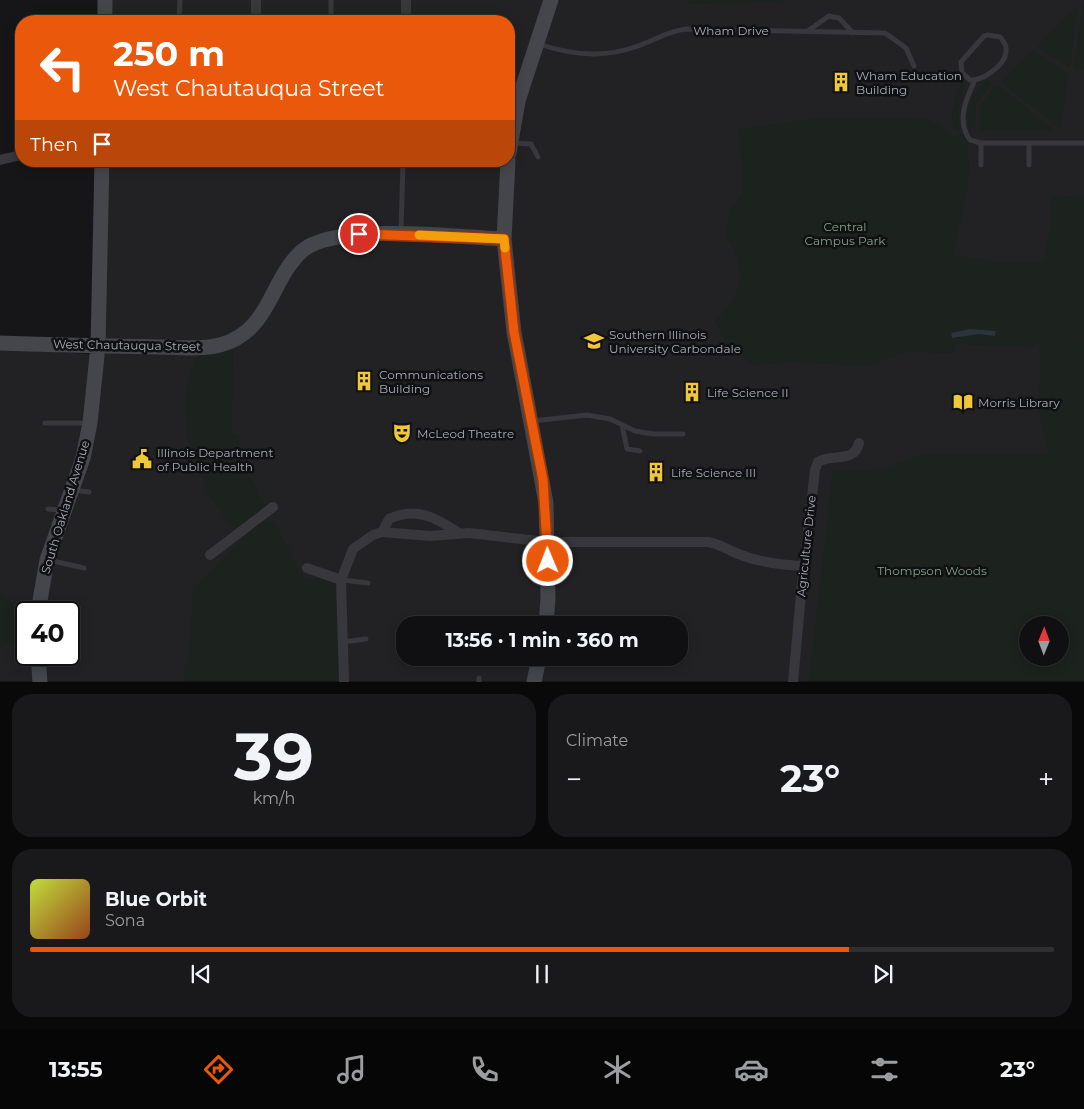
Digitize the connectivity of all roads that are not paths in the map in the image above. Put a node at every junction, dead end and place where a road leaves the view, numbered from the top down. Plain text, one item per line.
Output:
1 (106, 0) edge
2 (180, 0) edge
3 (256, 0) edge
4 (331, 0) edge
5 (406, 0) edge
6 (551, 0) edge
7 (105, 15) edge
8 (179, 15) edge
9 (256, 15) edge
10 (331, 15) edge
11 (406, 15) edge
12 (809, 30) junction
13 (853, 33) junction
14 (536, 43) junction
15 (914, 66) dead end
16 (975, 80) junction
17 (515, 117) edge
18 (981, 143) junction
19 (1029, 143) junction
20 (1084, 143) edge
21 (515, 147) edge
22 (15, 156) edge
23 (538, 157) dead end
24 (0, 160) edge
25 (1029, 164) dead end
26 (980, 165) dead end
27 (102, 167) edge
28 (403, 167) edge
29 (508, 167) edge
30 (400, 234) junction
31 (504, 239) junction
32 (0, 343) edge
33 (98, 346) junction
34 (532, 422) junction
35 (90, 423) junction
36 (45, 424) dead end
37 (622, 425) junction
38 (683, 434) dead end
39 (859, 443) dead end
40 (640, 451) dead end
41 (72, 490) junction
42 (89, 492) dead end
43 (273, 507) dead end
44 (48, 509) dead end
45 (64, 510) junction
46 (382, 532) junction
47 (459, 533) junction
48 (547, 542) junction
49 (210, 555) dead end
50 (47, 560) junction
51 (804, 566) junction
52 (84, 568) dead end
53 (307, 568) dead end
54 (341, 580) junction
55 (368, 583) dead end
56 (40, 601) edge
57 (546, 616) edge
58 (366, 639) dead end
59 (343, 642) junction
60 (39, 666) edge
61 (537, 666) edge
62 (40, 682) edge
63 (344, 682) edge
64 (534, 682) edge
65 (793, 682) edge

1 - 7 street
2 - 8 lane
3 - 9 street
4 - 10 lane
5 - 11 street
6 - 14 street
12 - 13 lane, Wham Drive
12 - 13 lane
12 - 14 lane, Wham Drive
13 - 15 lane, Wham Drive
14 - 17 street
16 - 16 lane
16 - 18 lane
18 - 19 lane
18 - 26 lane
19 - 20 lane
19 - 25 lane
21 - 23 lane
22 - 24 street
27 - 33 street, South Oakland Avenue
28 - 30 lane
29 - 31 street
30 - 31 street, West Chautauqua Street
30 - 33 street, West Chautauqua Street
31 - 34 street
32 - 33 street, West Chautauqua Street
33 - 35 street, South Oakland Avenue
34 - 37 lane
34 - 48 street
35 - 36 lane
35 - 41 street, South Oakland Avenue
37 - 38 lane
37 - 40 lane
39 - 51 street, Agriculture Drive
41 - 42 lane
41 - 45 street, South Oakland Avenue
43 - 49 street
44 - 45 lane
45 - 50 street, South Oakland Avenue
46 - 47 street
46 - 47 street
46 - 54 street
47 - 48 street
48 - 51 street
48 - 57 street
50 - 52 lane
50 - 56 street, South Oakland Avenue
51 - 65 street, Agriculture Drive
53 - 54 street
54 - 55 lane
54 - 59 street
58 - 59 lane
59 - 63 street
60 - 62 street
61 - 64 street

